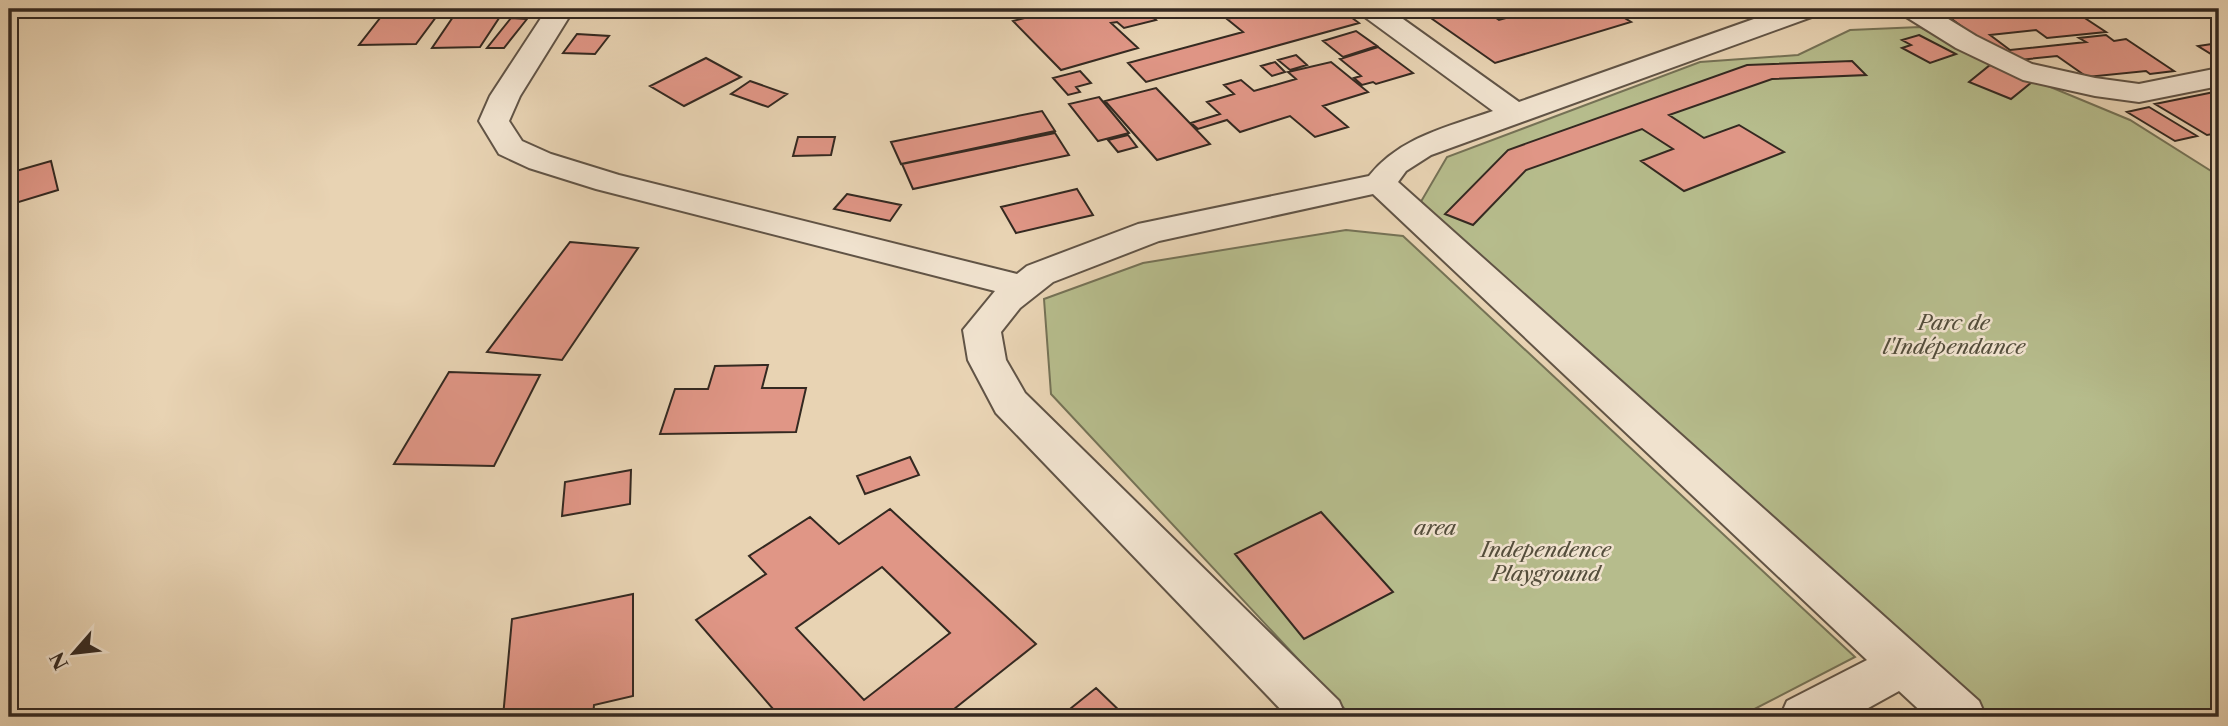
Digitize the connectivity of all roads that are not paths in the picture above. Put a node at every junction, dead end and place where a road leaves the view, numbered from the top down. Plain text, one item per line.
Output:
1 (560, 9) edge
2 (1372, 9) edge
3 (1807, 9) edge
4 (1913, 9) edge
5 (2219, 77) edge
6 (1516, 113) junction
7 (1380, 183) junction
8 (1024, 287) junction
9 (1902, 666) junction
10 (1321, 717) edge
11 (1805, 717) edge
12 (1961, 717) edge

1 - 8 street
2 - 6 street
3 - 6 street
4 - 5 street
6 - 7 street
7 - 8 street
7 - 9 street
8 - 10 street
9 - 11 street
9 - 12 street

